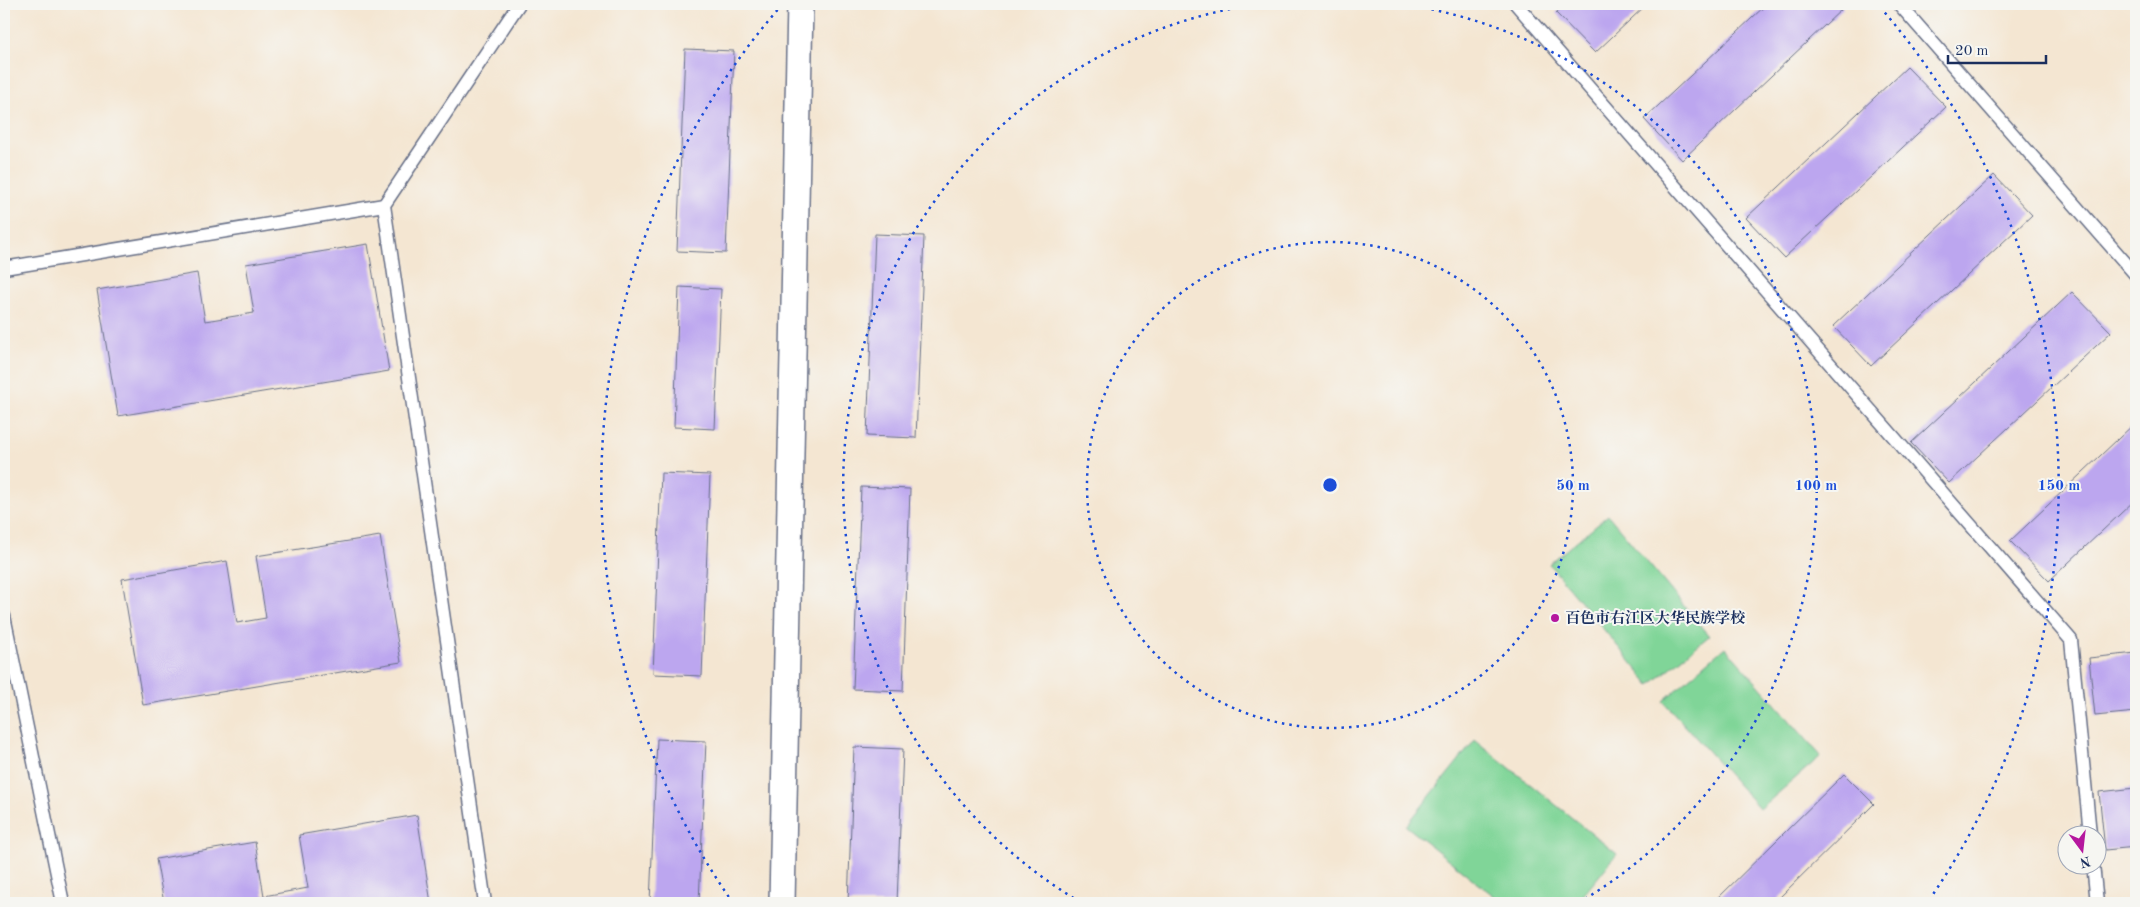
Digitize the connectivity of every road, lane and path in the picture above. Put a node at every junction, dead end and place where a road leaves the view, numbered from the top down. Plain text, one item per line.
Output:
1 (519, 4) edge
2 (800, 4) edge
3 (1516, 4) edge
4 (1899, 4) edge
5 (384, 205) junction
6 (4, 268) edge
7 (2136, 275) edge
8 (4, 616) edge
9 (2089, 824) edge
10 (2094, 874) edge
11 (63, 903) edge
12 (486, 903) edge
13 (782, 903) edge
14 (2097, 903) edge

1 - 5 lane
2 - 13 street
3 - 9 lane
4 - 7 lane
5 - 6 lane
5 - 12 lane
8 - 11 lane
10 - 14 lane

